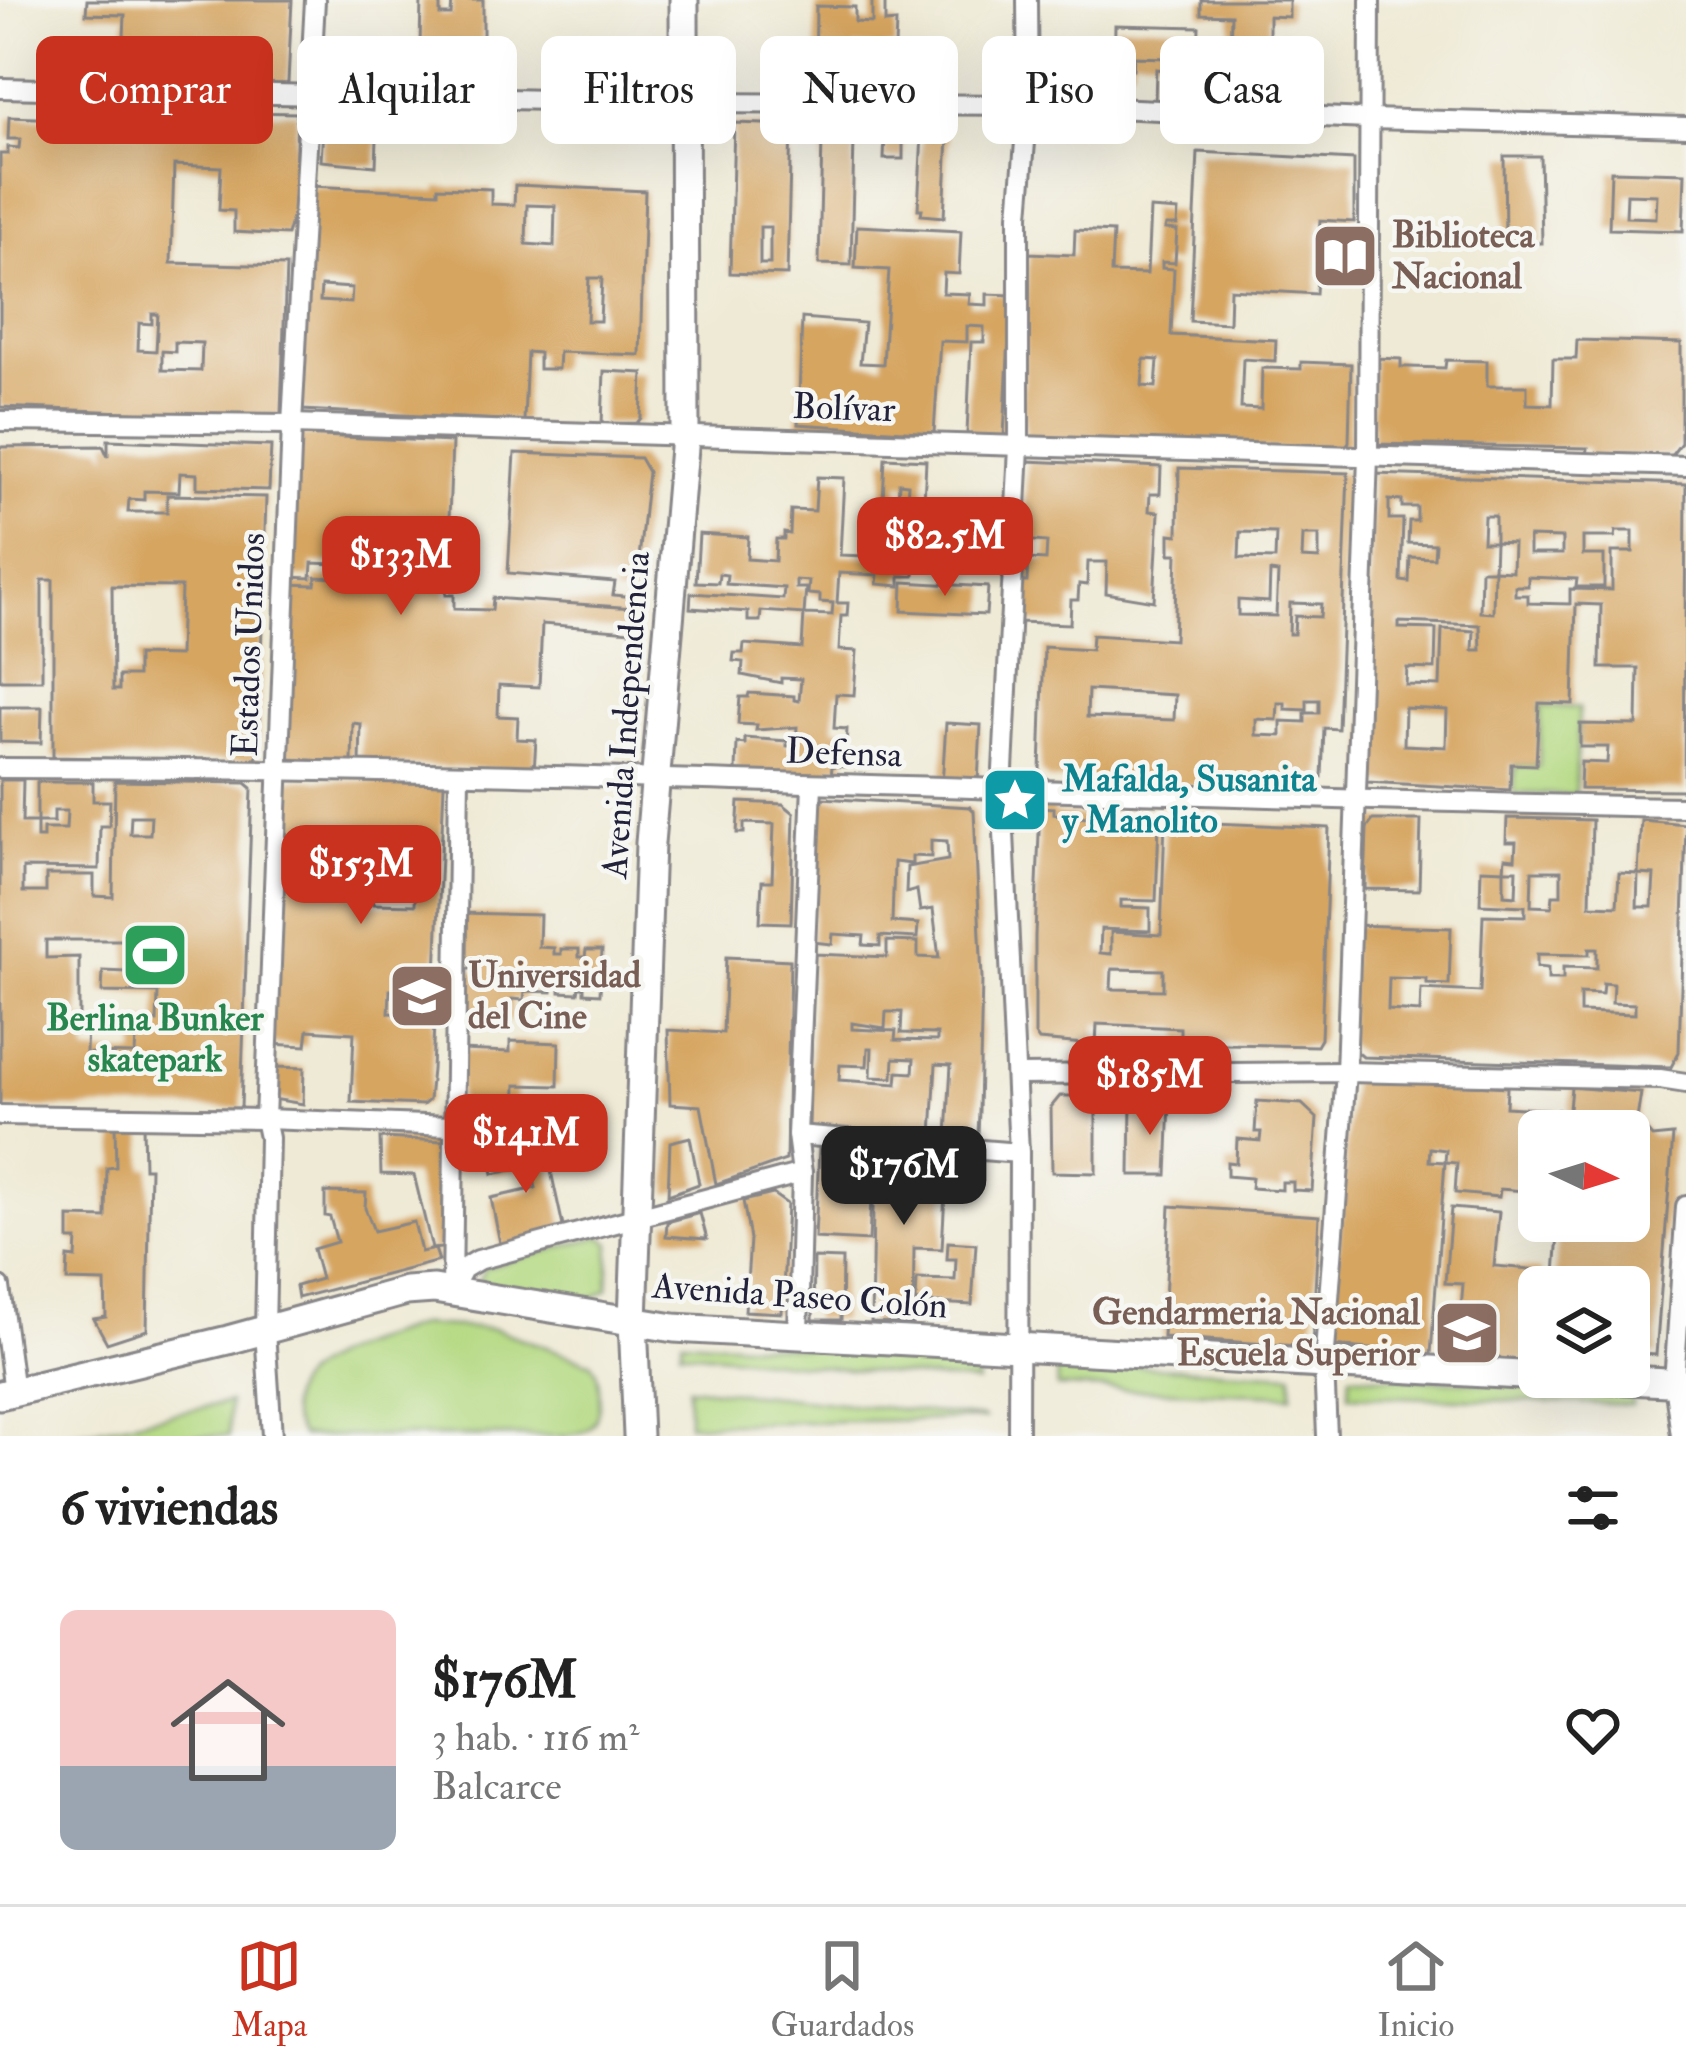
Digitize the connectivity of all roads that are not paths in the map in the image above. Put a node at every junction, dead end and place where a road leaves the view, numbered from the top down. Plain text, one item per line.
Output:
1 (315, 0) edge
2 (683, 0) edge
3 (1028, 0) edge
4 (1370, 0) edge
5 (313, 36) edge
6 (684, 36) edge
7 (1028, 36) edge
8 (0, 88) edge
9 (297, 96) edge
10 (736, 103) edge
11 (982, 106) edge
12 (1136, 110) edge
13 (1368, 119) junction
14 (1686, 127) edge
15 (307, 144) edge
16 (685, 144) edge
17 (1024, 144) edge
18 (0, 421) edge
19 (292, 424) junction
20 (685, 436) junction
21 (1019, 447) junction
22 (1367, 457) junction
23 (1686, 466) edge
24 (0, 768) edge
25 (277, 769) junction
26 (459, 774) junction
27 (654, 779) junction
28 (812, 785) junction
29 (1002, 790) junction
30 (1354, 802) junction
31 (1686, 807) edge
32 (1346, 1072) junction
33 (1018, 1075) junction
34 (1686, 1082) edge
35 (0, 1115) edge
36 (265, 1118) junction
37 (452, 1126) junction
38 (797, 1135) junction
39 (1019, 1153) junction
40 (802, 1173) junction
41 (1686, 1206) edge
42 (637, 1219) junction
43 (0, 1287) edge
44 (452, 1291) junction
45 (633, 1321) junction
46 (265, 1330) junction
47 (798, 1334) junction
48 (1019, 1346) junction
49 (1324, 1365) junction
50 (1518, 1375) edge
51 (1650, 1381) edge
52 (1680, 1383) edge
53 (7, 1394) edge
54 (1681, 1431) edge
55 (272, 1436) edge
56 (638, 1436) edge
57 (1018, 1436) edge
58 (1327, 1436) edge

1 - 5 street, Estados Unidos
2 - 6 main road, Avenida Independencia
3 - 7 street
4 - 13 street
8 - 9 street
10 - 11 street
12 - 13 street
13 - 14 street
13 - 22 street
15 - 19 street, Estados Unidos
16 - 20 main road, Avenida Independencia
17 - 21 street
18 - 19 street, Bolívar
19 - 20 street, Bolívar
19 - 25 street, Estados Unidos
20 - 21 street, Bolívar
20 - 27 main road, Avenida Independencia
21 - 22 street, Bolívar
21 - 29 street
22 - 23 street, Bolívar
22 - 30 street
24 - 25 street, Defensa
25 - 26 street, Defensa
25 - 36 street, Estados Unidos
26 - 27 street, Defensa
26 - 37 street
27 - 28 street, Defensa
27 - 42 main road, Avenida Independencia
28 - 29 street, Defensa
28 - 38 street
29 - 30 street, Defensa
29 - 33 street
30 - 31 street, Defensa
30 - 32 street
32 - 33 street
32 - 34 street
32 - 49 street
33 - 39 street
35 - 36 street
36 - 37 street
36 - 46 street, Estados Unidos
37 - 44 street
38 - 39 street
38 - 40 street
39 - 48 street
40 - 42 street
40 - 47 street
41 - 52 street
42 - 44 street
42 - 45 main road, Avenida Independencia
43 - 53 street
44 - 45 main road, Avenida Paseo Colón
44 - 46 main road, Avenida Paseo Colón
45 - 47 main road, Avenida Paseo Colón
45 - 56 main road, Avenida Independencia
46 - 53 main road, Avenida Paseo Colón
46 - 55 street, Estados Unidos
47 - 48 main road, Avenida Paseo Colón
48 - 49 main road, Avenida Paseo Colón
48 - 57 street
49 - 50 main road, Avenida Paseo Colón
49 - 58 street
51 - 52 main road
52 - 54 street

